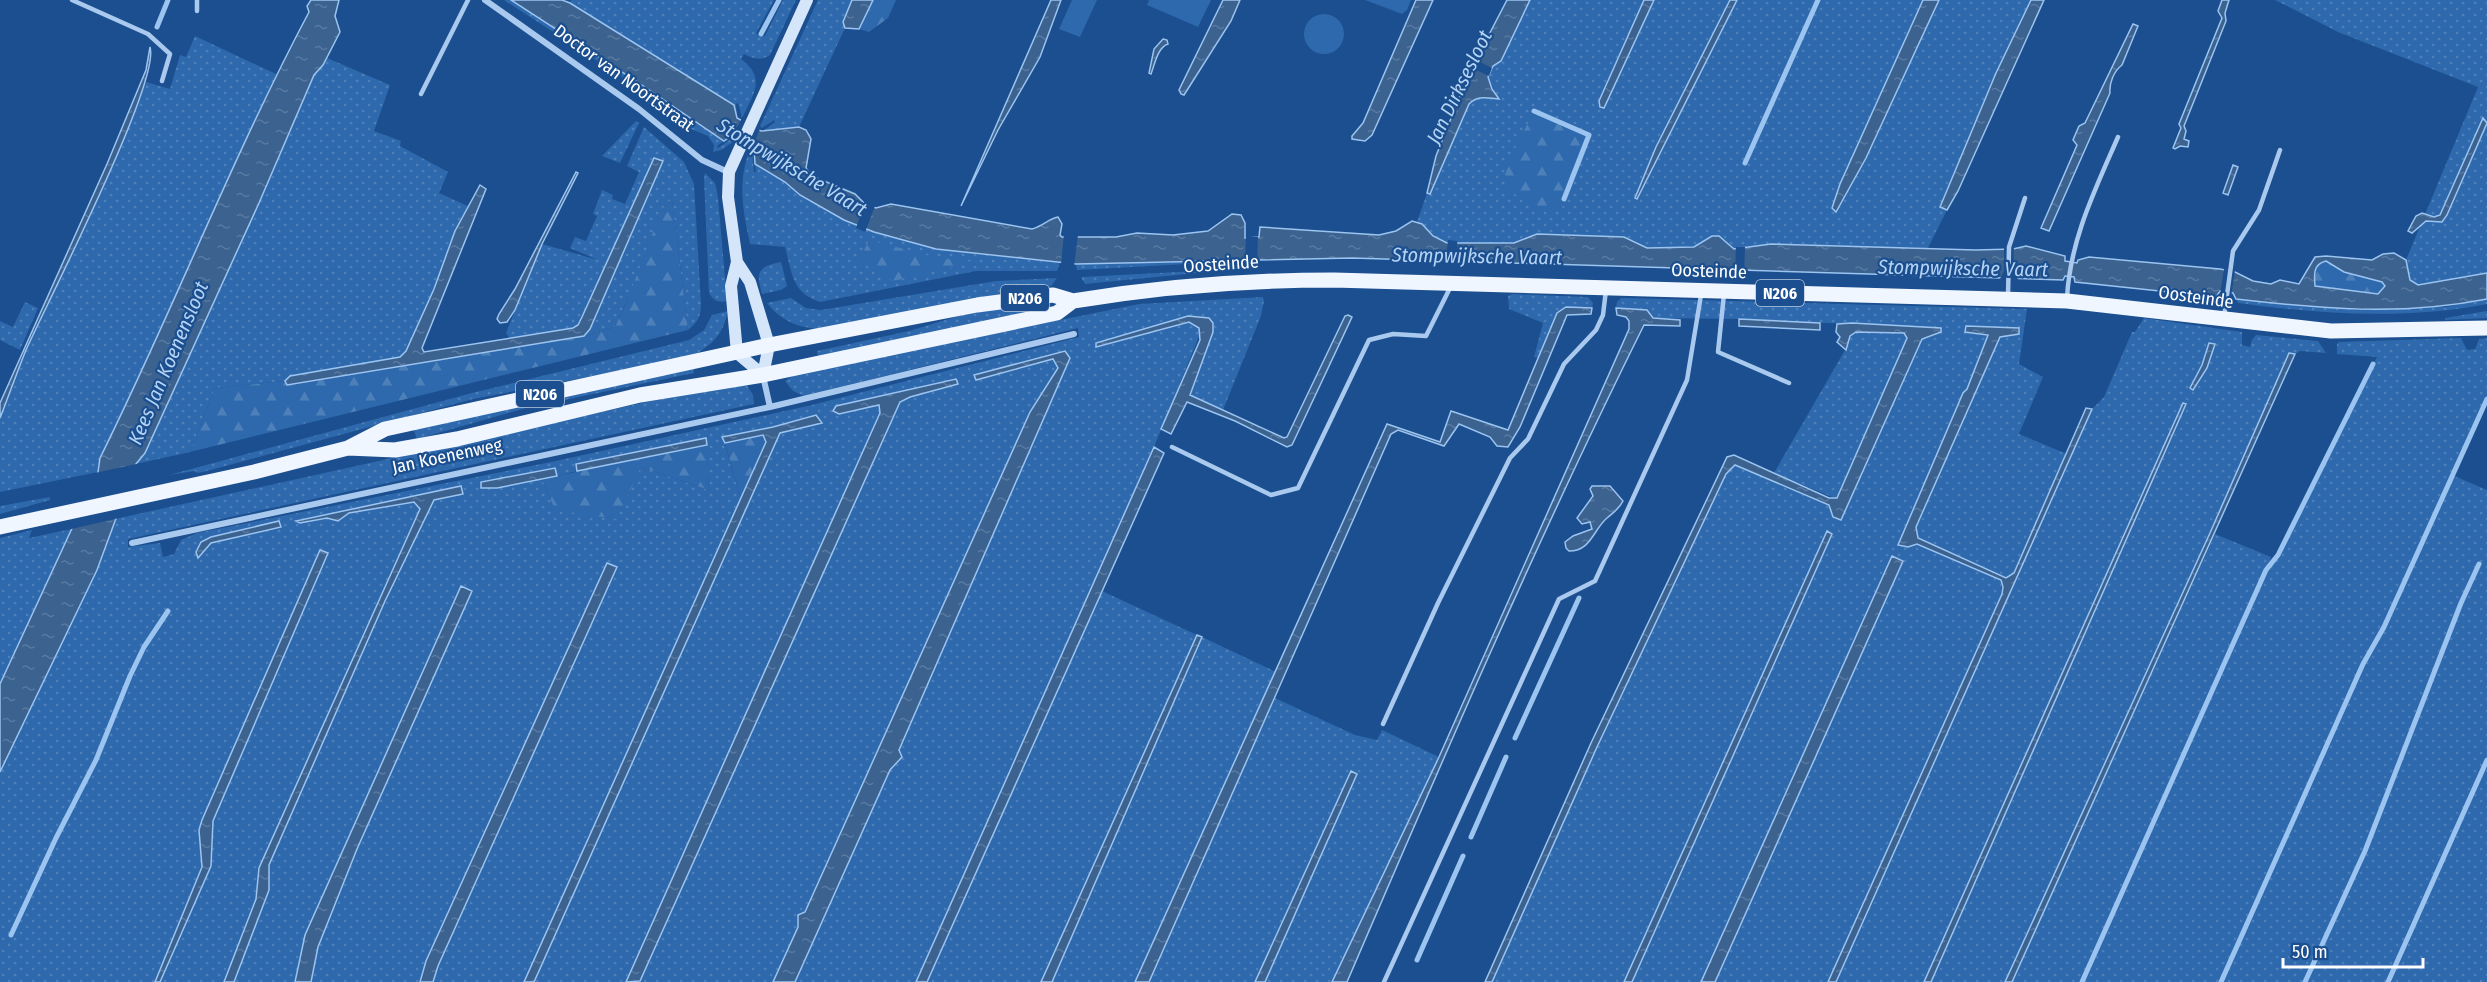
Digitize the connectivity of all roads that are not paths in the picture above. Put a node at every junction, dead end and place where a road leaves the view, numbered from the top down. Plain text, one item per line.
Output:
1 (72, 0) edge
2 (197, 0) edge
3 (468, 0) edge
4 (485, 0) edge
5 (807, 0) edge
6 (197, 11) dead end
7 (162, 81) dead end
8 (421, 94) dead end
9 (2118, 137) dead end
10 (2280, 150) dead end
11 (729, 172) junction
12 (2025, 198) dead end
13 (736, 262) junction
14 (1452, 283) junction
15 (1606, 288) junction
16 (1701, 291) junction
17 (1725, 291) junction
18 (2008, 299) junction
19 (1073, 301) junction
20 (2067, 301) junction
21 (2224, 320) junction
22 (2487, 328) edge
23 (1074, 334) dead end
24 (769, 345) junction
25 (737, 353) junction
26 (763, 375) junction
27 (1789, 383) dead end
28 (770, 407) junction
29 (1172, 447) dead end
30 (348, 448) junction
31 (0, 527) edge
32 (132, 543) dead end
33 (1383, 724) dead end
34 (1384, 982) edge

1 - 7 lane
2 - 6 lane
3 - 8 lane
4 - 11 street, Doctor van Noortstraat
5 - 11 street
9 - 20 lane
10 - 21 lane
11 - 13 street
12 - 18 lane
13 - 24 street
13 - 25 street
14 - 15 main road, Oosteinde / N206
14 - 19 main road, Oosteinde / N206
14 - 29 lane
15 - 16 main road, Oosteinde / N206
15 - 33 lane
16 - 17 main road, Oosteinde / N206
16 - 34 lane
17 - 18 main road, Oosteinde / N206
17 - 27 lane
18 - 20 main road, Oosteinde / N206
19 - 24 main road, Oosteinde / N206
19 - 26 main road, Oosteinde / N206
20 - 21 main road, Oosteinde / N206
21 - 22 main road, Oosteinde / N206
23 - 28 street
24 - 25 main road, Oosteinde / N206
24 - 26 street
25 - 26 street
25 - 30 main road, Jan Koenenweg / N206
26 - 28 street
26 - 30 main road, Jan Koenenweg / N206
28 - 32 street, Jan Koenenweg
30 - 31 main road, Jan Koenenweg / N206

